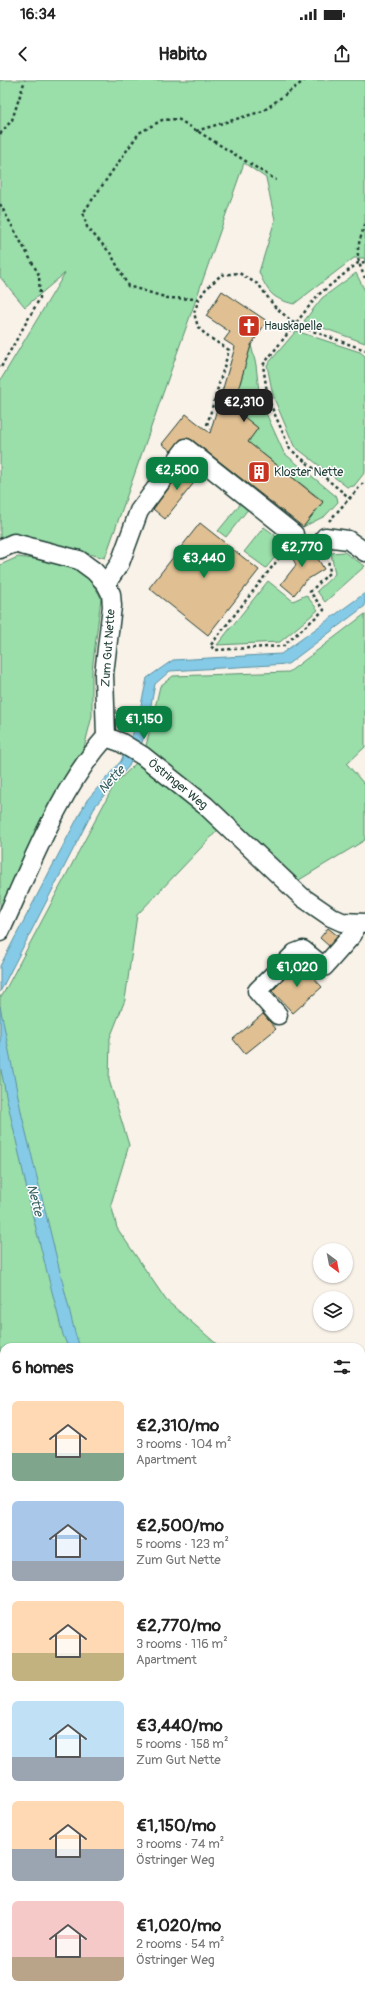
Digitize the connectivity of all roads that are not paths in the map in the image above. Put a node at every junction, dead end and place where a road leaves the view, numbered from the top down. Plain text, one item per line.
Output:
1 (294, 534) road end
2 (325, 537) road end
3 (0, 549) edge
4 (365, 552) edge
5 (106, 584) junction
6 (113, 739) junction
7 (360, 923) edge
8 (0, 932) edge
9 (278, 1015) dead end

1 - 5 street
2 - 4 street
3 - 5 street, Zum Gut Nette
5 - 6 street, Zum Gut Nette
6 - 7 street, Östringer Weg
6 - 8 street
7 - 9 street

